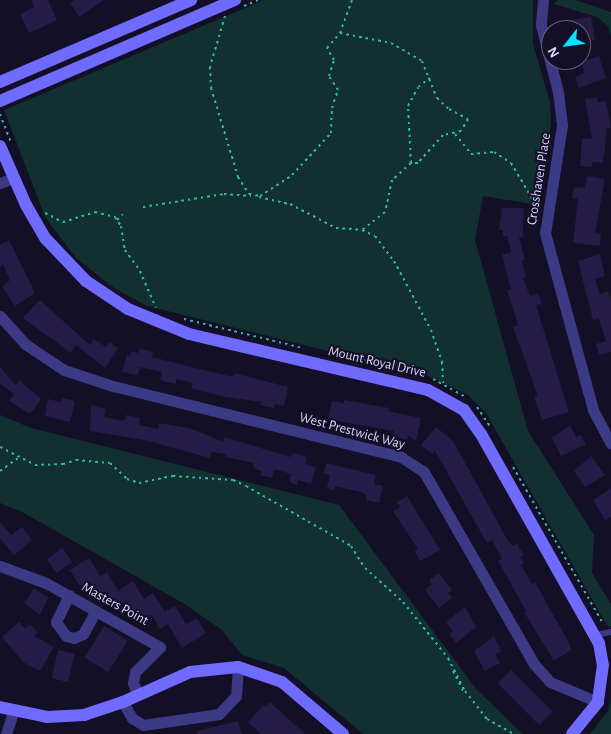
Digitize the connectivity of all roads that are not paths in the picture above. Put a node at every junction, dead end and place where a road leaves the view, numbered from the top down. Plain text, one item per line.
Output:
1 (191, 0) edge
2 (236, 0) edge
3 (543, 0) edge
4 (0, 82) edge
5 (0, 100) edge
6 (0, 146) edge
7 (13, 178) junction
8 (0, 183) edge
9 (0, 316) edge
10 (610, 442) edge
11 (0, 566) edge
12 (68, 596) junction
13 (96, 611) junction
14 (611, 632) edge
15 (596, 635) junction
16 (238, 666) junction
17 (138, 695) junction
18 (123, 702) junction
19 (598, 702) junction
20 (0, 706) edge
21 (14, 710) junction
22 (6, 734) edge
23 (343, 734) edge
24 (572, 734) edge

1 - 4 street
2 - 5 street
3 - 10 street, Crosshaven Place
6 - 7 street, Mount Royal Drive
7 - 8 street
7 - 15 street, Mount Royal Drive
9 - 19 street, West Prestwick Way
11 - 12 street, Masters Point
12 - 13 street, Masters Point
12 - 13 street
13 - 17 street, Masters Point
14 - 15 lane
15 - 19 street, Mount Royal Drive
16 - 17 street
16 - 18 street
16 - 23 street
17 - 18 street
18 - 21 street
19 - 24 street
20 - 21 street
21 - 22 street

